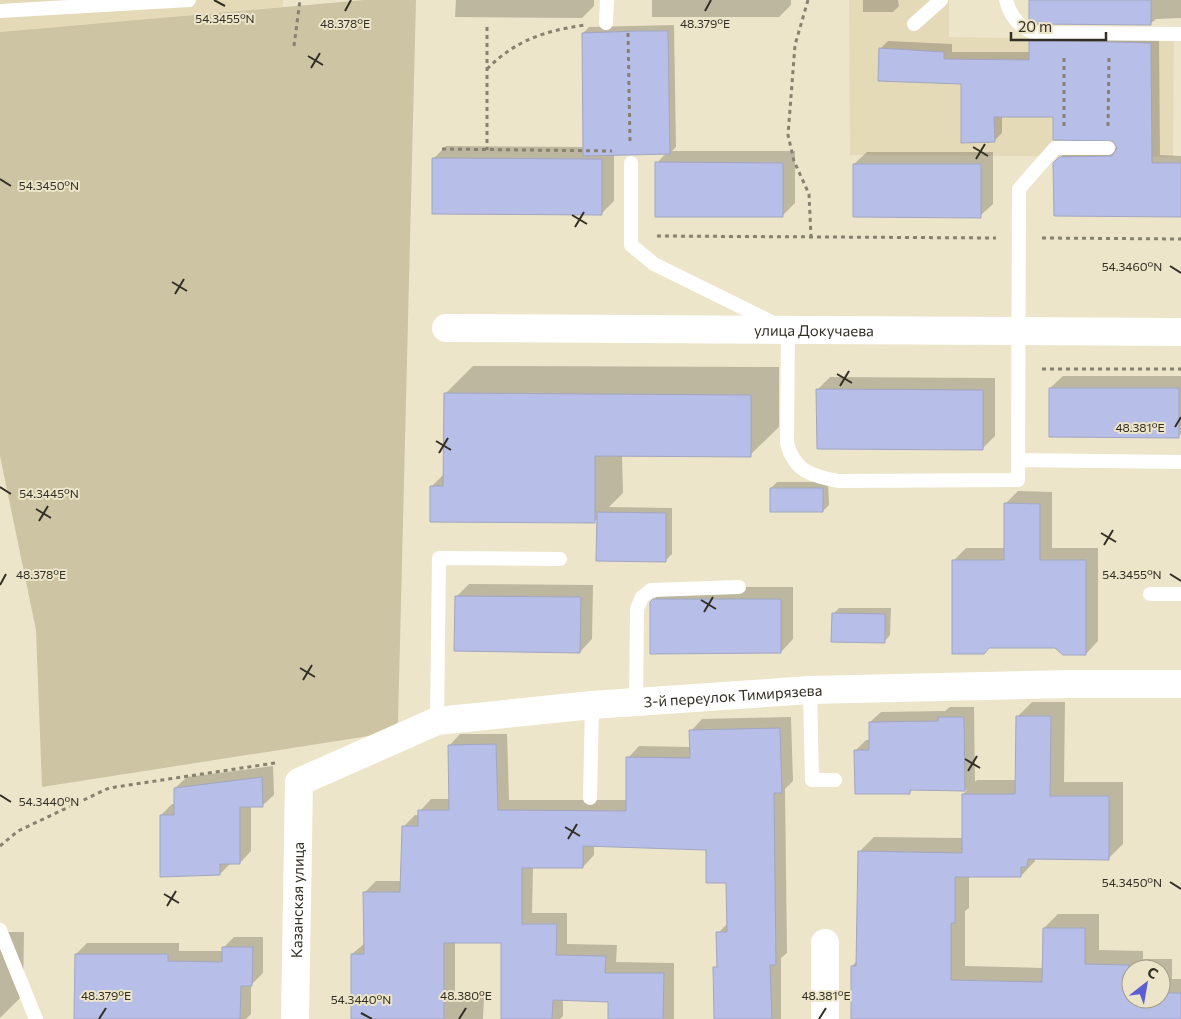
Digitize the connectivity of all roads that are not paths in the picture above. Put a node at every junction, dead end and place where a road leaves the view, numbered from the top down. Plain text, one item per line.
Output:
1 (189, 0) edge
2 (607, 0) edge
3 (942, 0) edge
4 (1006, 0) edge
5 (0, 11) edge
6 (606, 23) road end
7 (914, 24) dead end
8 (1181, 34) edge
9 (1108, 148) road end
10 (631, 157) road end
11 (446, 328) dead end
12 (788, 330) junction
13 (1020, 331) junction
14 (1181, 332) edge
15 (1019, 460) junction
16 (1181, 462) edge
17 (560, 559) dead end
18 (739, 587) dead end
19 (1150, 594) dead end
20 (1181, 594) edge
21 (1181, 684) edge
22 (810, 690) junction
23 (636, 702) junction
24 (592, 705) junction
25 (437, 721) junction
26 (835, 780) dead end
27 (299, 782) joint
28 (590, 798) dead end
29 (2, 938) edge
30 (825, 943) dead end
31 (36, 1019) edge
32 (295, 1019) edge
33 (825, 1019) edge

1 - 5 lane
2 - 6 lane
3 - 7 lane
4 - 8 lane
9 - 13 lane
10 - 12 lane
11 - 12 street, улица Докучаева
12 - 13 street, улица Докучаева
12 - 15 lane
13 - 14 street, улица Докучаева
13 - 15 lane
15 - 16 lane
17 - 25 lane
18 - 23 lane
19 - 20 lane
21 - 22 street, 3-й переулок Тимирязева
22 - 23 street, 3-й переулок Тимирязева
22 - 26 lane
23 - 24 street, 3-й переулок Тимирязева
24 - 25 street, 3-й переулок Тимирязева
24 - 28 lane
25 - 27 street, 3-й переулок Тимирязева
27 - 32 street, Казанская улица
29 - 31 lane
30 - 33 street

